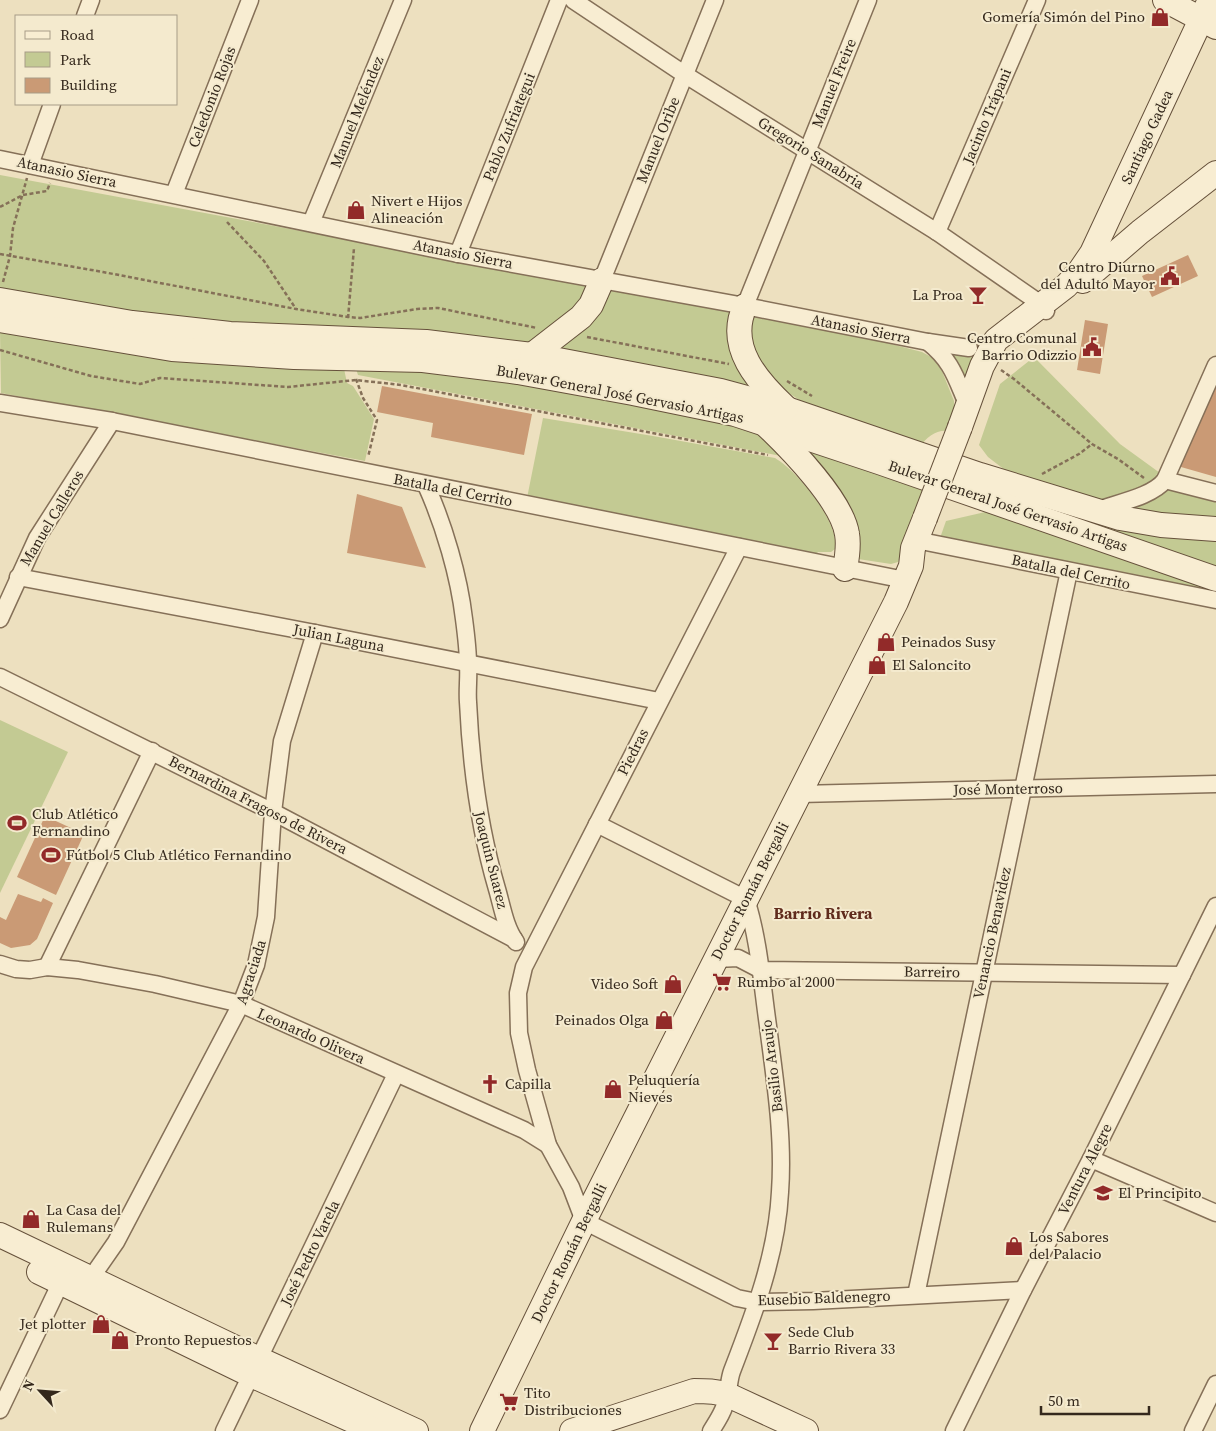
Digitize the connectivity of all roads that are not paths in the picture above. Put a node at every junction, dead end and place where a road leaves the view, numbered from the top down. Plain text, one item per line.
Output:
1 (90, 0) edge
2 (250, 0) edge
3 (403, 0) edge
4 (559, 0) edge
5 (573, 0) edge
6 (715, 0) edge
7 (868, 0) edge
8 (1037, 0) edge
9 (1164, 0) edge
10 (85, 15) edge
11 (1209, 16) edge
12 (684, 74) junction
13 (52, 105) edge
14 (807, 150) junction
15 (0, 159) edge
16 (30, 164) junction
17 (1216, 173) edge
18 (174, 194) junction
19 (312, 223) junction
20 (937, 232) junction
21 (458, 254) junction
22 (602, 280) junction
23 (1, 294) edge
24 (745, 306) junction
25 (1044, 307) junction
26 (0, 320) edge
27 (928, 342) junction
28 (969, 348) dead end
29 (532, 355) junction
30 (1216, 365) edge
31 (1209, 399) edge
32 (0, 403) edge
33 (787, 409) junction
34 (112, 421) junction
35 (966, 421) junction
36 (764, 423) junction
37 (1164, 482) junction
38 (426, 485) junction
39 (1216, 492) edge
40 (1095, 511) junction
41 (928, 527) junction
42 (1216, 529) edge
43 (738, 547) junction
44 (845, 569) junction
45 (1069, 571) junction
46 (908, 573) junction
47 (18, 577) junction
48 (1216, 579) edge
49 (1216, 600) edge
50 (0, 619) edge
51 (315, 633) junction
52 (468, 664) junction
53 (0, 677) edge
54 (659, 701) junction
55 (152, 751) junction
56 (1216, 784) edge
57 (1023, 788) junction
58 (799, 794) junction
59 (273, 812) junction
60 (596, 824) junction
61 (746, 899) junction
62 (1216, 906) edge
63 (514, 939) junction
64 (529, 957) junction
65 (716, 958) junction
66 (0, 964) edge
67 (47, 967) junction
68 (761, 970) junction
69 (983, 972) junction
70 (1182, 975) junction
71 (241, 1004) junction
72 (396, 1074) junction
73 (548, 1145) junction
74 (1091, 1159) junction
75 (1216, 1213) edge
76 (584, 1221) junction
77 (0, 1235) edge
78 (0, 1253) edge
79 (91, 1278) junction
80 (61, 1282) junction
81 (1023, 1290) junction
82 (916, 1295) junction
83 (757, 1302) junction
84 (255, 1367) junction
85 (1216, 1384) edge
86 (717, 1393) junction
87 (0, 1410) edge
88 (224, 1431) edge
89 (376, 1431) edge
90 (416, 1431) edge
91 (482, 1431) edge
92 (572, 1431) edge
93 (711, 1431) edge
94 (806, 1431) edge
95 (954, 1431) edge
96 (1193, 1431) edge

1 - 10 street
2 - 18 street, Celedonio Rojas
3 - 19 street, Manuel Meléndez
4 - 21 street, Pablo Zufriategui
5 - 12 street, Gregorio Sanabria
6 - 12 street, Manuel Oribe
7 - 14 street, Manuel Freire
8 - 20 street, Jacinto Trápani
9 - 11 main road
11 - 25 main road, Santiago Gadea
12 - 14 street, Gregorio Sanabria
12 - 22 street, Manuel Oribe
13 - 16 street
14 - 20 street, Gregorio Sanabria
14 - 24 street, Manuel Freire
15 - 16 street, Atanasio Sierra
16 - 18 street, Atanasio Sierra
17 - 25 main road
18 - 19 street, Atanasio Sierra
19 - 21 street, Atanasio Sierra
20 - 25 street, Gregorio Sanabria
21 - 22 street, Atanasio Sierra
22 - 24 street, Atanasio Sierra
22 - 29 main road
23 - 29 main road, Bulevar General José Gervasio Artigas
24 - 27 street, Atanasio Sierra
24 - 33 main road
25 - 35 main road
25 - 35 main road
26 - 36 main road, Bulevar General José Gervasio Artigas
27 - 28 street, Atanasio Sierra
27 - 35 street, Atanasio Sierra
29 - 33 main road, Bulevar General José Gervasio Artigas
30 - 31 street
31 - 37 street
32 - 34 street, Batalla del Cerrito
33 - 40 main road, Bulevar General José Gervasio Artigas
34 - 38 street, Batalla del Cerrito
34 - 47 street, Manuel Calleros
35 - 41 main road, Doctor Román Bergalli
36 - 44 main road
36 - 48 main road, Bulevar General José Gervasio Artigas
37 - 39 street
37 - 40 street
38 - 43 street, Batalla del Cerrito
38 - 52 street, Joaquin Suarez
40 - 42 main road, Bulevar General José Gervasio Artigas
41 - 45 street, Batalla del Cerrito
41 - 46 main road, Doctor Román Bergalli
43 - 44 street, Batalla del Cerrito
43 - 54 street, Piedras
44 - 46 street, Batalla del Cerrito
45 - 49 street, Batalla del Cerrito
45 - 57 street, Venancio Benavidez
46 - 58 main road, Doctor Román Bergalli
47 - 50 street, Manuel Calleros
47 - 51 street, Julian Laguna
51 - 52 street, Julian Laguna
51 - 59 street, Agraciada
52 - 54 street, Julian Laguna
52 - 63 street, Joaquin Suarez
53 - 55 street, Bernardina Fragoso de Rivera
54 - 60 street, Piedras
55 - 59 street, Bernardina Fragoso de Rivera
55 - 67 street
56 - 57 street, José Monterroso
57 - 58 street, José Monterroso
57 - 69 street, Venancio Benavidez
58 - 61 main road, Doctor Román Bergalli
59 - 63 street, Bernardina Fragoso de Rivera
59 - 71 street, Agraciada
60 - 61 street
60 - 64 street, Piedras
61 - 65 main road, Doctor Román Bergalli
61 - 68 street, Basilio Araujo
62 - 70 street, Ventura Alegre
63 - 64 street, Joaquin Suarez
64 - 73 street
65 - 68 street, Barreiro
65 - 76 main road, Doctor Román Bergalli
66 - 67 street, Leonardo Olivera
67 - 71 street, Leonardo Olivera
68 - 69 street, Barreiro
68 - 83 street, Basilio Araujo
69 - 70 street, Barreiro
69 - 82 street, Venancio Benavidez
70 - 74 street, Ventura Alegre
71 - 72 street, Leonardo Olivera
71 - 79 street, Agraciada
72 - 73 street, Leonardo Olivera
72 - 84 street, José Pedro Varela
73 - 76 street
74 - 75 street
74 - 81 street, Ventura Alegre
76 - 83 street, Eusebio Baldenegro
76 - 91 main road, Doctor Román Bergalli
77 - 79 main road
78 - 80 main road
79 - 84 main road
80 - 84 main road
80 - 87 street
81 - 82 street, Eusebio Baldenegro
81 - 95 street, Ventura Alegre
82 - 83 street, Eusebio Baldenegro
83 - 86 street, Basilio Araujo
84 - 88 street, José Pedro Varela
84 - 89 main road
84 - 90 main road
85 - 96 street
86 - 92 main road
86 - 93 street
86 - 93 street, Basilio Araujo
86 - 94 main road

